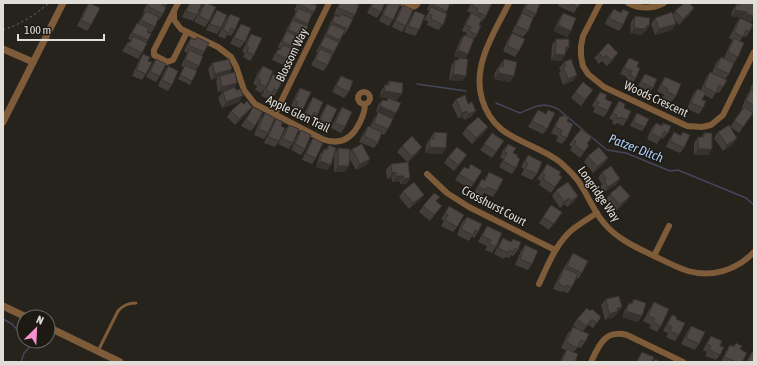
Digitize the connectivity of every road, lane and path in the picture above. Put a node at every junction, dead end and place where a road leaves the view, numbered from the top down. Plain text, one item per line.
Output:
1 (49, 3) edge
2 (63, 3) edge
3 (178, 3) edge
4 (329, 3) edge
5 (402, 3) edge
6 (418, 3) edge
7 (509, 3) edge
8 (600, 3) edge
9 (628, 3) edge
10 (664, 3) edge
11 (174, 11) junction
12 (3, 30) edge
13 (187, 32) junction
14 (3, 49) edge
15 (754, 52) edge
16 (33, 62) junction
17 (365, 104) dead end
18 (274, 115) junction
19 (3, 122) edge
20 (427, 174) dead end
21 (597, 213) junction
22 (669, 226) dead end
23 (555, 250) junction
24 (754, 252) edge
25 (654, 256) junction
26 (539, 284) dead end
27 (136, 303) dead end
28 (3, 306) edge
29 (16, 312) edge
30 (56, 331) edge
31 (98, 351) junction
32 (120, 362) edge
33 (591, 362) edge
34 (683, 362) edge

1 - 12 path
2 - 16 street
3 - 11 street
4 - 18 street, Blossom Way
5 - 6 street
7 - 21 street, Longridge Way
8 - 15 street, Woods Crescent
9 - 10 street
11 - 13 street, Apple Glen Trail
11 - 13 street
13 - 18 street, Apple Glen Trail
14 - 16 street
16 - 19 street
17 - 18 street, Apple Glen Trail
20 - 23 street, Crosshurst Court
21 - 23 street
21 - 25 street, Longridge Way
22 - 25 street
23 - 26 street
24 - 25 street, Longridge Way
27 - 31 lane
28 - 29 street
30 - 31 street
31 - 32 street
33 - 34 street

